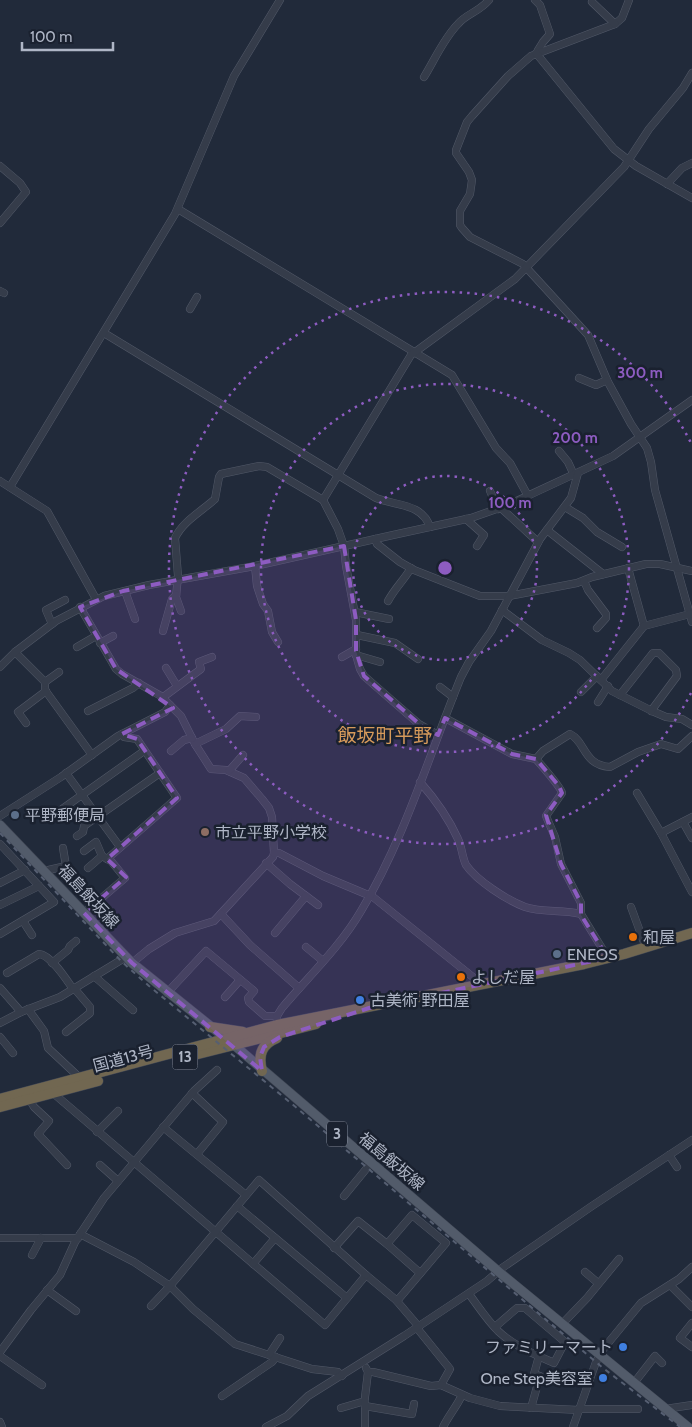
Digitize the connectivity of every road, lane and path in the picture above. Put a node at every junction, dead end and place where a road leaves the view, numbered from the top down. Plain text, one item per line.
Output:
1 (280, 0) edge
2 (489, 0) edge
3 (535, 0) edge
4 (629, 0) edge
5 (592, 2) dead end
6 (615, 24) junction
7 (538, 53) junction
8 (692, 73) edge
9 (424, 77) dead end
10 (628, 161) junction
11 (692, 163) edge
12 (0, 166) edge
13 (667, 184) junction
14 (692, 198) edge
15 (178, 209) junction
16 (0, 223) edge
17 (526, 267) junction
18 (197, 297) dead end
19 (190, 309) dead end
20 (104, 333) junction
21 (414, 352) junction
22 (579, 378) dead end
23 (607, 380) junction
24 (692, 400) edge
25 (640, 436) junction
26 (558, 451) dead end
27 (576, 474) junction
28 (338, 476) junction
29 (0, 481) edge
30 (10, 488) junction
31 (490, 491) dead end
32 (528, 496) junction
33 (323, 500) junction
34 (565, 507) junction
35 (499, 508) junction
36 (466, 519) junction
37 (430, 527) junction
38 (547, 530) junction
39 (375, 540) junction
40 (538, 542) junction
41 (344, 546) junction
42 (477, 546) dead end
43 (622, 546) dead end
44 (255, 566) junction
45 (676, 567) junction
46 (411, 568) junction
47 (628, 568) junction
48 (692, 571) edge
49 (603, 574) junction
50 (178, 581) junction
51 (584, 581) junction
52 (125, 590) junction
53 (176, 595) junction
54 (508, 596) junction
55 (96, 599) junction
56 (65, 600) dead end
57 (388, 601) dead end
58 (80, 608) junction
59 (502, 610) junction
60 (181, 612) dead end
61 (354, 612) junction
62 (690, 614) junction
63 (135, 619) dead end
64 (389, 619) dead end
65 (692, 622) edge
66 (52, 624) junction
67 (644, 626) junction
68 (597, 628) dead end
69 (163, 631) dead end
70 (356, 634) junction
71 (96, 636) junction
72 (113, 636) dead end
73 (278, 642) dead end
74 (100, 643) junction
75 (77, 647) dead end
76 (15, 652) junction
77 (356, 652) junction
78 (212, 656) dead end
79 (342, 657) dead end
80 (418, 659) dead end
81 (2, 662) edge
82 (380, 662) dead end
83 (166, 668) dead end
84 (60, 672) dead end
85 (599, 678) junction
86 (45, 682) junction
87 (139, 683) junction
88 (177, 686) junction
89 (608, 686) junction
90 (440, 687) dead end
91 (46, 691) junction
92 (582, 692) dead end
93 (620, 695) junction
94 (453, 697) junction
95 (162, 698) junction
96 (598, 702) dead end
97 (170, 705) junction
98 (651, 710) junction
99 (88, 711) dead end
100 (256, 717) dead end
101 (445, 718) junction
102 (26, 723) dead end
103 (692, 725) edge
104 (122, 734) junction
105 (438, 735) junction
106 (692, 736) edge
107 (194, 741) junction
108 (171, 750) dead end
109 (144, 751) junction
110 (92, 755) junction
111 (243, 755) dead end
112 (536, 759) junction
113 (229, 771) junction
114 (66, 773) junction
115 (160, 773) junction
116 (420, 782) junction
117 (636, 794) dead end
118 (82, 795) junction
119 (55, 814) dead end
120 (0, 816) edge
121 (98, 816) junction
122 (692, 817) edge
123 (683, 822) junction
124 (0, 825) edge
125 (661, 833) junction
126 (77, 836) dead end
127 (692, 838) edge
128 (0, 844) edge
129 (120, 847) junction
130 (63, 848) dead end
131 (84, 851) dead end
132 (274, 853) junction
133 (105, 857) junction
134 (266, 863) junction
135 (88, 868) dead end
136 (25, 870) junction
137 (44, 871) junction
138 (0, 883) edge
139 (39, 886) junction
140 (692, 892) edge
141 (306, 896) junction
142 (370, 896) junction
143 (0, 905) edge
144 (318, 905) dead end
145 (631, 907) dead end
146 (84, 913) junction
147 (221, 914) junction
148 (581, 914) junction
149 (23, 921) junction
150 (275, 933) dead end
151 (692, 933) edge
152 (0, 934) edge
153 (32, 935) dead end
154 (76, 941) dead end
155 (306, 947) dead end
156 (646, 948) junction
157 (608, 958) junction
158 (129, 960) junction
159 (323, 961) junction
160 (52, 963) junction
161 (7, 973) dead end
162 (94, 976) junction
163 (240, 980) junction
164 (476, 985) junction
165 (0, 988) edge
166 (74, 988) junction
167 (299, 988) junction
168 (167, 992) junction
169 (225, 997) dead end
170 (369, 1008) junction
171 (132, 1010) dead end
172 (25, 1011) junction
173 (277, 1021) junction
174 (328, 1022) junction
175 (0, 1023) edge
176 (210, 1027) junction
177 (66, 1032) dead end
178 (251, 1033) junction
179 (0, 1037) edge
180 (230, 1042) junction
181 (13, 1053) dead end
182 (217, 1070) dead end
183 (262, 1071) junction
184 (80, 1078) junction
185 (53, 1093) junction
186 (192, 1093) junction
187 (0, 1099) edge
188 (29, 1100) junction
189 (0, 1107) edge
190 (118, 1111) dead end
191 (163, 1127) junction
192 (97, 1132) junction
193 (692, 1140) edge
194 (197, 1154) junction
195 (669, 1155) junction
196 (134, 1163) junction
197 (371, 1163) junction
198 (67, 1165) dead end
199 (100, 1165) dead end
200 (678, 1166) dead end
201 (118, 1181) junction
202 (246, 1195) junction
203 (344, 1196) dead end
204 (238, 1206) junction
205 (216, 1232) junction
206 (79, 1236) junction
207 (0, 1238) edge
208 (41, 1238) junction
209 (276, 1238) junction
210 (388, 1244) junction
211 (334, 1248) junction
212 (32, 1255) dead end
213 (619, 1259) dead end
214 (253, 1264) junction
215 (692, 1267) edge
216 (499, 1272) junction
217 (585, 1272) dead end
218 (420, 1273) junction
219 (366, 1275) junction
220 (598, 1283) junction
221 (670, 1285) junction
222 (170, 1286) junction
223 (47, 1290) junction
224 (469, 1294) junction
225 (347, 1298) junction
226 (397, 1301) junction
227 (151, 1306) dead end
228 (692, 1307) edge
229 (76, 1311) dead end
230 (692, 1323) edge
231 (562, 1324) junction
232 (418, 1327) junction
233 (495, 1328) junction
234 (280, 1338) dead end
235 (692, 1347) edge
236 (0, 1354) edge
237 (599, 1355) junction
238 (272, 1356) junction
239 (539, 1356) junction
240 (362, 1363) junction
241 (662, 1363) dead end
242 (368, 1372) junction
243 (342, 1376) junction
244 (634, 1383) junction
245 (42, 1385) dead end
246 (441, 1385) junction
247 (462, 1395) junction
248 (222, 1396) dead end
249 (365, 1403) junction
250 (414, 1404) dead end
251 (692, 1404) edge
252 (341, 1408) dead end
253 (531, 1408) junction
254 (579, 1409) junction
255 (638, 1409) dead end
256 (665, 1409) junction
257 (0, 1422) edge
258 (2, 1427) edge
259 (266, 1427) edge
260 (365, 1427) edge
261 (443, 1427) edge
262 (573, 1427) edge
263 (688, 1427) edge

1 - 15 street
2 - 9 street
3 - 7 street
4 - 6 street
5 - 6 street
6 - 7 street
7 - 10 street
7 - 17 street
8 - 10 street
10 - 13 street
10 - 17 street
11 - 13 street
12 - 16 street
13 - 14 street
15 - 20 street
15 - 21 street
17 - 21 street
17 - 23 street
18 - 19 street
20 - 28 street
20 - 30 street
21 - 28 street
21 - 32 street
22 - 23 street
23 - 25 street
24 - 25 street
25 - 27 street
25 - 45 street
26 - 27 street
27 - 32 street
27 - 34 street
28 - 33 street
28 - 37 street
29 - 30 street
30 - 55 street
31 - 35 street
32 - 35 street
33 - 41 street
33 - 50 street
34 - 38 street
34 - 43 street
35 - 36 street
35 - 40 street
36 - 37 street
36 - 42 street
37 - 39 street
38 - 40 street
38 - 49 street
39 - 41 street
39 - 46 street
40 - 54 street
41 - 44 street
41 - 61 street
44 - 50 street
44 - 73 street
45 - 47 street
45 - 48 street
45 - 62 street
46 - 54 street
46 - 57 street
47 - 49 street
47 - 67 street
49 - 51 street
50 - 52 street
50 - 53 street
51 - 54 street
51 - 68 street
52 - 55 street
52 - 63 street
53 - 60 street
53 - 69 street
54 - 59 street
55 - 58 street
56 - 66 street
58 - 66 street
58 - 71 street
59 - 85 street
59 - 94 street
61 - 64 street
61 - 70 street
62 - 65 street
62 - 67 street
66 - 76 street
67 - 85 street
70 - 77 street
70 - 80 street
71 - 74 street
71 - 75 street
72 - 74 street
74 - 87 street
76 - 81 street
76 - 86 street
77 - 79 street
77 - 82 street
77 - 105 street
78 - 88 street
83 - 88 street
84 - 86 street
85 - 89 street
85 - 92 street
86 - 91 street
87 - 95 street
87 - 99 street
88 - 95 street
89 - 93 street
89 - 96 street
90 - 94 street
91 - 102 street
91 - 110 street
93 - 98 street
93 - 98 street
94 - 101 street
95 - 97 street
97 - 104 street
97 - 107 street
98 - 103 street
100 - 107 street
101 - 105 street
101 - 112 street
104 - 109 street
104 - 110 street
105 - 116 street
106 - 112 street
107 - 108 street
107 - 113 street
109 - 115 street
109 - 118 street
110 - 114 street
111 - 113 street
112 - 148 street
113 - 132 street
114 - 118 street
114 - 120 street
115 - 121 street
115 - 129 street
116 - 142 street
116 - 148 street
117 - 125 street
118 - 119 street
118 - 121 street
121 - 126 street
121 - 129 street
122 - 123 street
123 - 125 street
123 - 127 street
124 - 137 main road, 福島飯坂線 / 3
125 - 140 street
128 - 136 street
129 - 133 street
130 - 137 street
131 - 133 street
132 - 134 street
132 - 142 street
133 - 135 street
133 - 146 street
134 - 141 street
134 - 147 street
136 - 138 street
136 - 139 street
137 - 146 main road, 福島飯坂線 / 3
139 - 143 street
139 - 149 street
141 - 144 street
141 - 150 street
142 - 159 street
142 - 164 street
145 - 156 street
146 - 158 main road, 福島飯坂線 / 3
147 - 158 street
147 - 167 street
148 - 157 street
149 - 152 street
149 - 153 street
151 - 156 highway, 国道13号 / 13
154 - 160 street
155 - 159 street
156 - 157 highway, 国道13号 / 13
157 - 164 highway, 国道13号 / 13
158 - 162 street
158 - 168 main road, 福島飯坂線 / 3
159 - 167 street
160 - 161 street
160 - 166 street
162 - 166 street
162 - 171 street
163 - 168 street
163 - 169 street
163 - 173 street
164 - 170 highway, 国道13号 / 13
165 - 172 street
166 - 172 street
166 - 177 street
167 - 173 street
168 - 176 main road, 福島飯坂線 / 3
170 - 173 highway, 国道13号 / 13
170 - 174 highway, 国道13号 / 13
172 - 175 street
172 - 184 street
173 - 178 highway, 国道13号 / 13
174 - 180 highway, 国道13号 / 13
174 - 183 highway
176 - 178 highway
176 - 180 main road, 福島飯坂線 / 3
178 - 180 highway, 国道13号 / 13
179 - 181 street
180 - 183 main road, 福島飯坂線 / 3
180 - 184 highway, 国道13号 / 13
180 - 185 highway, 国道13号 / 13
182 - 186 street
183 - 197 main road, 福島飯坂線 / 3
184 - 187 highway, 国道13号 / 13
185 - 188 highway, 国道13号 / 13
185 - 192 street
186 - 191 street
186 - 194 street
188 - 189 highway, 国道13号 / 13
188 - 198 street
190 - 192 street
191 - 194 street
191 - 196 street
192 - 196 street
193 - 195 street
194 - 202 street
195 - 200 street
195 - 216 street
196 - 201 street
196 - 205 street
197 - 203 street
197 - 216 main road, 福島飯坂線 / 3
199 - 201 street
201 - 206 street
202 - 204 street
202 - 211 street
204 - 205 street
204 - 209 street
205 - 214 street
205 - 222 street
206 - 208 street
206 - 222 street
206 - 223 street
207 - 208 street
208 - 212 street
209 - 214 street
209 - 225 street
210 - 211 street
210 - 218 street
210 - 218 street
211 - 219 street
213 - 220 street
214 - 225 street
215 - 221 street
216 - 224 street
216 - 231 main road, 福島飯坂線 / 3
217 - 220 street
218 - 226 street
219 - 225 street
219 - 226 street
220 - 231 street
221 - 228 street
221 - 237 street
222 - 227 street
222 - 238 street
223 - 229 street
223 - 236 street
224 - 232 street
224 - 233 street
226 - 232 street
230 - 235 street
231 - 237 main road, 福島飯坂線 / 3
232 - 240 street
232 - 246 street
233 - 239 street
233 - 239 street
234 - 238 street
236 - 245 street
237 - 244 main road, 福島飯坂線 / 3
237 - 254 street
238 - 243 street
238 - 248 street
239 - 253 street
240 - 242 street
240 - 243 street
241 - 244 street
242 - 246 street
242 - 249 street
243 - 259 street
244 - 256 main road, 福島飯坂線 / 3
246 - 247 street
247 - 253 street
247 - 261 street
249 - 250 street
249 - 252 street
249 - 260 street
251 - 256 street
253 - 254 street
254 - 255 street
254 - 262 street
256 - 263 main road, 福島飯坂線 / 3
257 - 258 street

